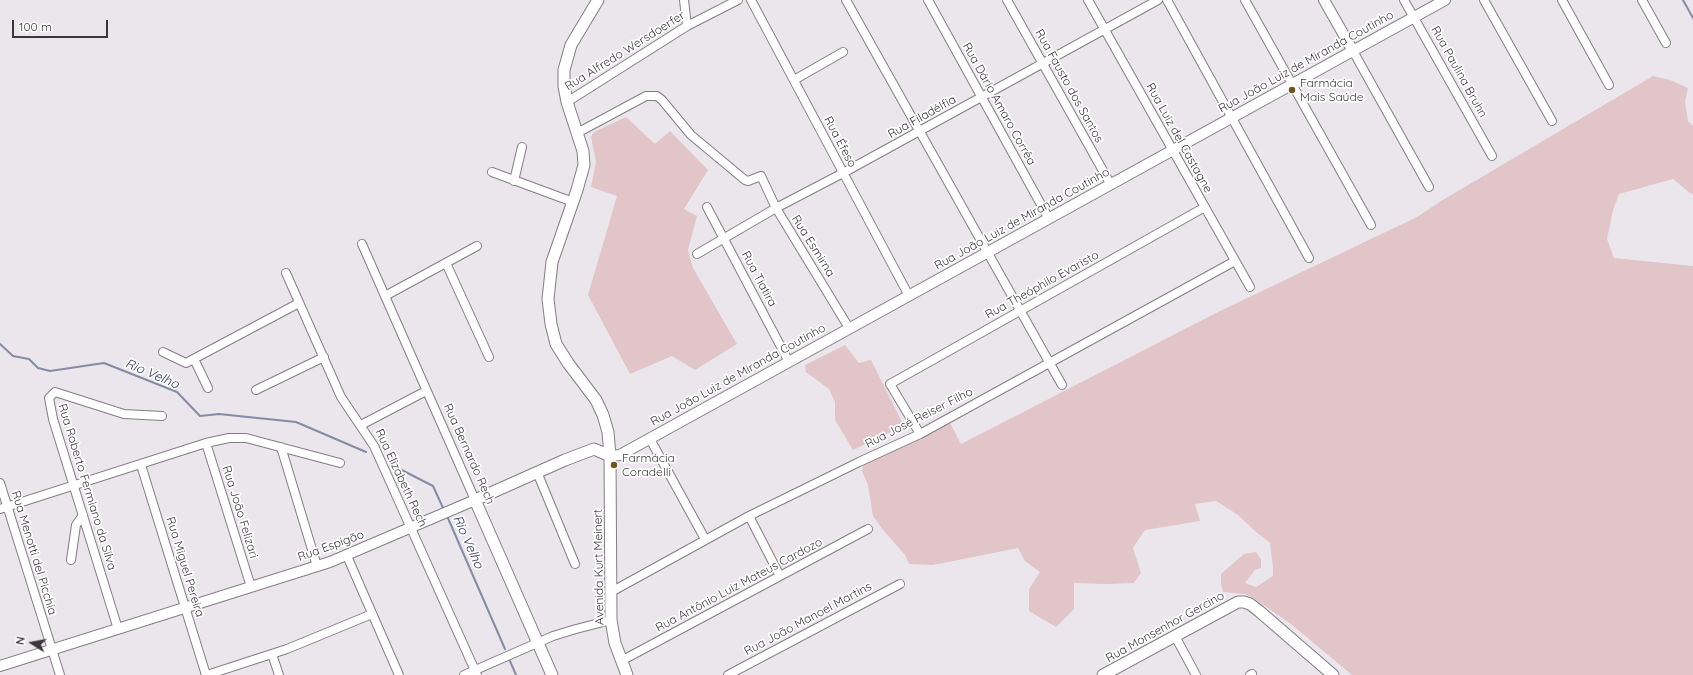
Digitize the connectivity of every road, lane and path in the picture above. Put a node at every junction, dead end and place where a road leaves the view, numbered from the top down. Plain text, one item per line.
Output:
1 (598, 0) edge
2 (684, 0) edge
3 (738, 0) edge
4 (751, 0) edge
5 (846, 0) edge
6 (928, 0) edge
7 (1006, 0) edge
8 (1088, 0) edge
9 (1158, 0) edge
10 (1167, 0) edge
11 (1246, 0) edge
12 (1324, 0) edge
13 (1404, 0) edge
14 (1445, 0) edge
15 (1484, 0) edge
16 (1562, 0) edge
17 (1642, 0) edge
18 (1414, 17) junction
19 (687, 26) junction
20 (1105, 29) junction
21 (1666, 43) dead end
22 (1353, 51) junction
23 (843, 52) dead end
24 (1042, 64) junction
25 (794, 80) junction
26 (1292, 84) junction
27 (1609, 85) dead end
28 (982, 97) junction
29 (567, 102) junction
30 (1232, 118) junction
31 (1552, 121) dead end
32 (920, 131) junction
33 (577, 133) junction
34 (522, 147) dead end
35 (1173, 150) junction
36 (1492, 156) dead end
37 (492, 172) dead end
38 (844, 173) junction
39 (514, 181) junction
40 (1111, 185) junction
41 (1429, 187) dead end
42 (573, 202) junction
43 (706, 207) dead end
44 (1205, 207) junction
45 (776, 208) junction
46 (1049, 219) junction
47 (1371, 226) dead end
48 (724, 239) junction
49 (362, 244) dead end
50 (476, 246) dead end
51 (988, 253) junction
52 (697, 254) dead end
53 (1310, 258) dead end
54 (1235, 261) junction
55 (446, 263) junction
56 (286, 273) dead end
57 (1250, 288) dead end
58 (385, 296) junction
59 (908, 296) junction
60 (299, 302) junction
61 (1020, 311) junction
62 (849, 328) junction
63 (163, 352) dead end
64 (324, 357) junction
65 (489, 357) dead end
66 (194, 359) junction
67 (790, 362) junction
68 (1049, 363) junction
69 (1062, 385) dead end
70 (208, 388) dead end
71 (256, 390) dead end
72 (426, 391) junction
73 (162, 416) dead end
74 (361, 425) junction
75 (606, 426) junction
76 (920, 434) junction
77 (650, 439) junction
78 (206, 443) junction
79 (281, 447) junction
80 (594, 449) junction
81 (610, 456) junction
82 (340, 464) dead end
83 (141, 466) junction
84 (537, 472) junction
85 (0, 483) edge
86 (74, 486) junction
87 (475, 500) junction
88 (4, 508) edge
89 (83, 515) junction
90 (749, 516) junction
91 (411, 528) junction
92 (868, 529) dead end
93 (705, 539) junction
94 (347, 556) junction
95 (71, 560) dead end
96 (575, 564) dead end
97 (317, 566) junction
98 (780, 576) junction
99 (900, 584) dead end
100 (251, 587) junction
101 (611, 592) junction
102 (185, 608) junction
103 (372, 614) junction
104 (611, 620) junction
105 (118, 629) junction
106 (1176, 636) junction
107 (537, 643) junction
108 (52, 650) junction
109 (272, 654) junction
110 (621, 661) junction
111 (0, 666) edge
112 (476, 673) edge
113 (60, 675) edge
114 (207, 675) edge
115 (279, 675) edge
116 (399, 675) edge
117 (464, 675) edge
118 (552, 675) edge
119 (627, 675) edge
120 (728, 675) edge
121 (1103, 675) edge
122 (1196, 675) edge
123 (1333, 675) edge

1 - 29 main road
2 - 19 street
3 - 19 street, Rua Alfredo Wersdoerfer
4 - 25 street, Rua Éfeso
5 - 32 street
6 - 28 street, Rua Dário Amaro Corrêa
7 - 24 street, Rua Fausto dos Santos
8 - 20 street, Rua Luiz del Castagne
9 - 20 street, Rua Filadélfia
10 - 30 street
11 - 26 street
12 - 22 street
13 - 18 street, Rua Paulina Bruhn
14 - 18 street, Rua João Luiz de Miranda Coutinho
15 - 31 street
16 - 27 street
17 - 21 street
18 - 22 street, Rua João Luiz de Miranda Coutinho
18 - 36 street, Rua Paulina Bruhn
19 - 29 street, Rua Alfredo Wersdoerfer
20 - 24 street, Rua Filadélfia
20 - 35 street, Rua Luiz del Castagne
22 - 26 street, Rua João Luiz de Miranda Coutinho
22 - 41 street
23 - 25 street
24 - 28 street, Rua Filadélfia
24 - 40 street, Rua Fausto dos Santos
25 - 38 street, Rua Éfeso
26 - 30 street, Rua João Luiz de Miranda Coutinho
26 - 47 street
28 - 32 street, Rua Filadélfia
28 - 46 street, Rua Dário Amaro Corrêa
29 - 33 main road
30 - 35 street, Rua João Luiz de Miranda Coutinho
30 - 53 street
32 - 38 street, Rua Filadélfia
32 - 51 street
33 - 42 main road
33 - 45 street, Rua Esmirna
34 - 39 street
35 - 40 street, Rua João Luiz de Miranda Coutinho
35 - 44 street, Rua Luiz del Castagne
37 - 39 street
38 - 45 street, Rua Filadélfia
38 - 59 street, Rua Éfeso
39 - 42 street
40 - 46 street, Rua João Luiz de Miranda Coutinho
42 - 75 main road
43 - 48 street, Rua Tiatira
44 - 54 street, Rua Luiz del Castagne
44 - 61 street, Rua Theóphilo Evaristo
45 - 48 street, Rua Filadélfia
45 - 62 street, Rua Esmirna
46 - 51 street, Rua João Luiz de Miranda Coutinho
48 - 52 street, Rua Filadélfia
48 - 67 street, Rua Tiatira
49 - 58 street, Rua Bernardo Rech
50 - 55 street
51 - 59 street, Rua João Luiz de Miranda Coutinho
51 - 61 street
54 - 57 street, Rua Luiz del Castagne
54 - 68 street, Rua José Reiser Filho
55 - 58 street
55 - 65 street
56 - 60 street, Rua Elizabeth Rech
58 - 72 street, Rua Bernardo Rech
59 - 62 street, Rua João Luiz de Miranda Coutinho
60 - 64 street, Rua Elizabeth Rech
60 - 66 street
61 - 68 street
61 - 76 street, Rua Theóphilo Evaristo
62 - 67 street, Rua João Luiz de Miranda Coutinho
63 - 66 street
64 - 71 street
64 - 74 street, Rua Elizabeth Rech
66 - 70 street
67 - 77 street, Rua João Luiz de Miranda Coutinho
68 - 69 street
68 - 76 street, Rua José Reiser Filho
72 - 74 street
72 - 87 street, Rua Bernardo Rech
73 - 86 street, Rua Roberto Fermiano da Silva
74 - 91 street, Rua Elizabeth Rech
75 - 80 main road
75 - 81 main road, Avenida Kurt Meinert
76 - 90 street, Rua José Reiser Filho
77 - 81 street, Rua João Luiz de Miranda Coutinho
77 - 93 street
78 - 79 street
78 - 83 street
78 - 100 street, Rua João Felizari
79 - 82 street
79 - 97 street
80 - 81 main road
80 - 84 main road, Rua Espigão
81 - 101 main road, Avenida Kurt Meinert
83 - 86 street
83 - 102 street, Rua Miguel Pereira
84 - 87 main road, Rua Espigão
84 - 96 street
85 - 88 street, Rua Menotti del Picchia
86 - 88 street
86 - 89 street, Rua Roberto Fermiano da Silva
87 - 91 street, Rua Espigão
87 - 107 main road, Rua Bernardo Rech
88 - 108 street, Rua Menotti del Picchia
89 - 95 street
89 - 105 street, Rua Roberto Fermiano da Silva
90 - 93 street, Rua José Reiser Filho
90 - 98 street
91 - 94 street, Rua Espigão
91 - 112 street, Rua Elizabeth Rech
92 - 98 street, Rua Antônio Luiz Mateus Cardozo
93 - 101 street, Rua José Reiser Filho
94 - 97 street, Rua Espigão
94 - 103 street
97 - 100 street, Rua Espigão
98 - 110 street, Rua Antônio Luiz Mateus Cardozo
99 - 120 street, Rua João Manoel Martins
100 - 102 street, Rua Espigão
101 - 104 main road, Avenida Kurt Meinert
102 - 105 street, Rua Espigão
102 - 114 street, Rua Miguel Pereira
103 - 109 street
103 - 116 street
104 - 107 street
104 - 110 main road, Avenida Kurt Meinert
105 - 108 street, Rua Espigão
106 - 121 main road, Rua Monsenhor Gercino
106 - 122 street
106 - 123 main road, Rua Monsenhor Gercino
107 - 112 street
107 - 118 main road, Rua Bernardo Rech
108 - 111 street, Rua Espigão
108 - 113 street, Rua Menotti del Picchia
109 - 114 street
109 - 115 street
110 - 119 main road, Avenida Kurt Meinert
112 - 117 street

